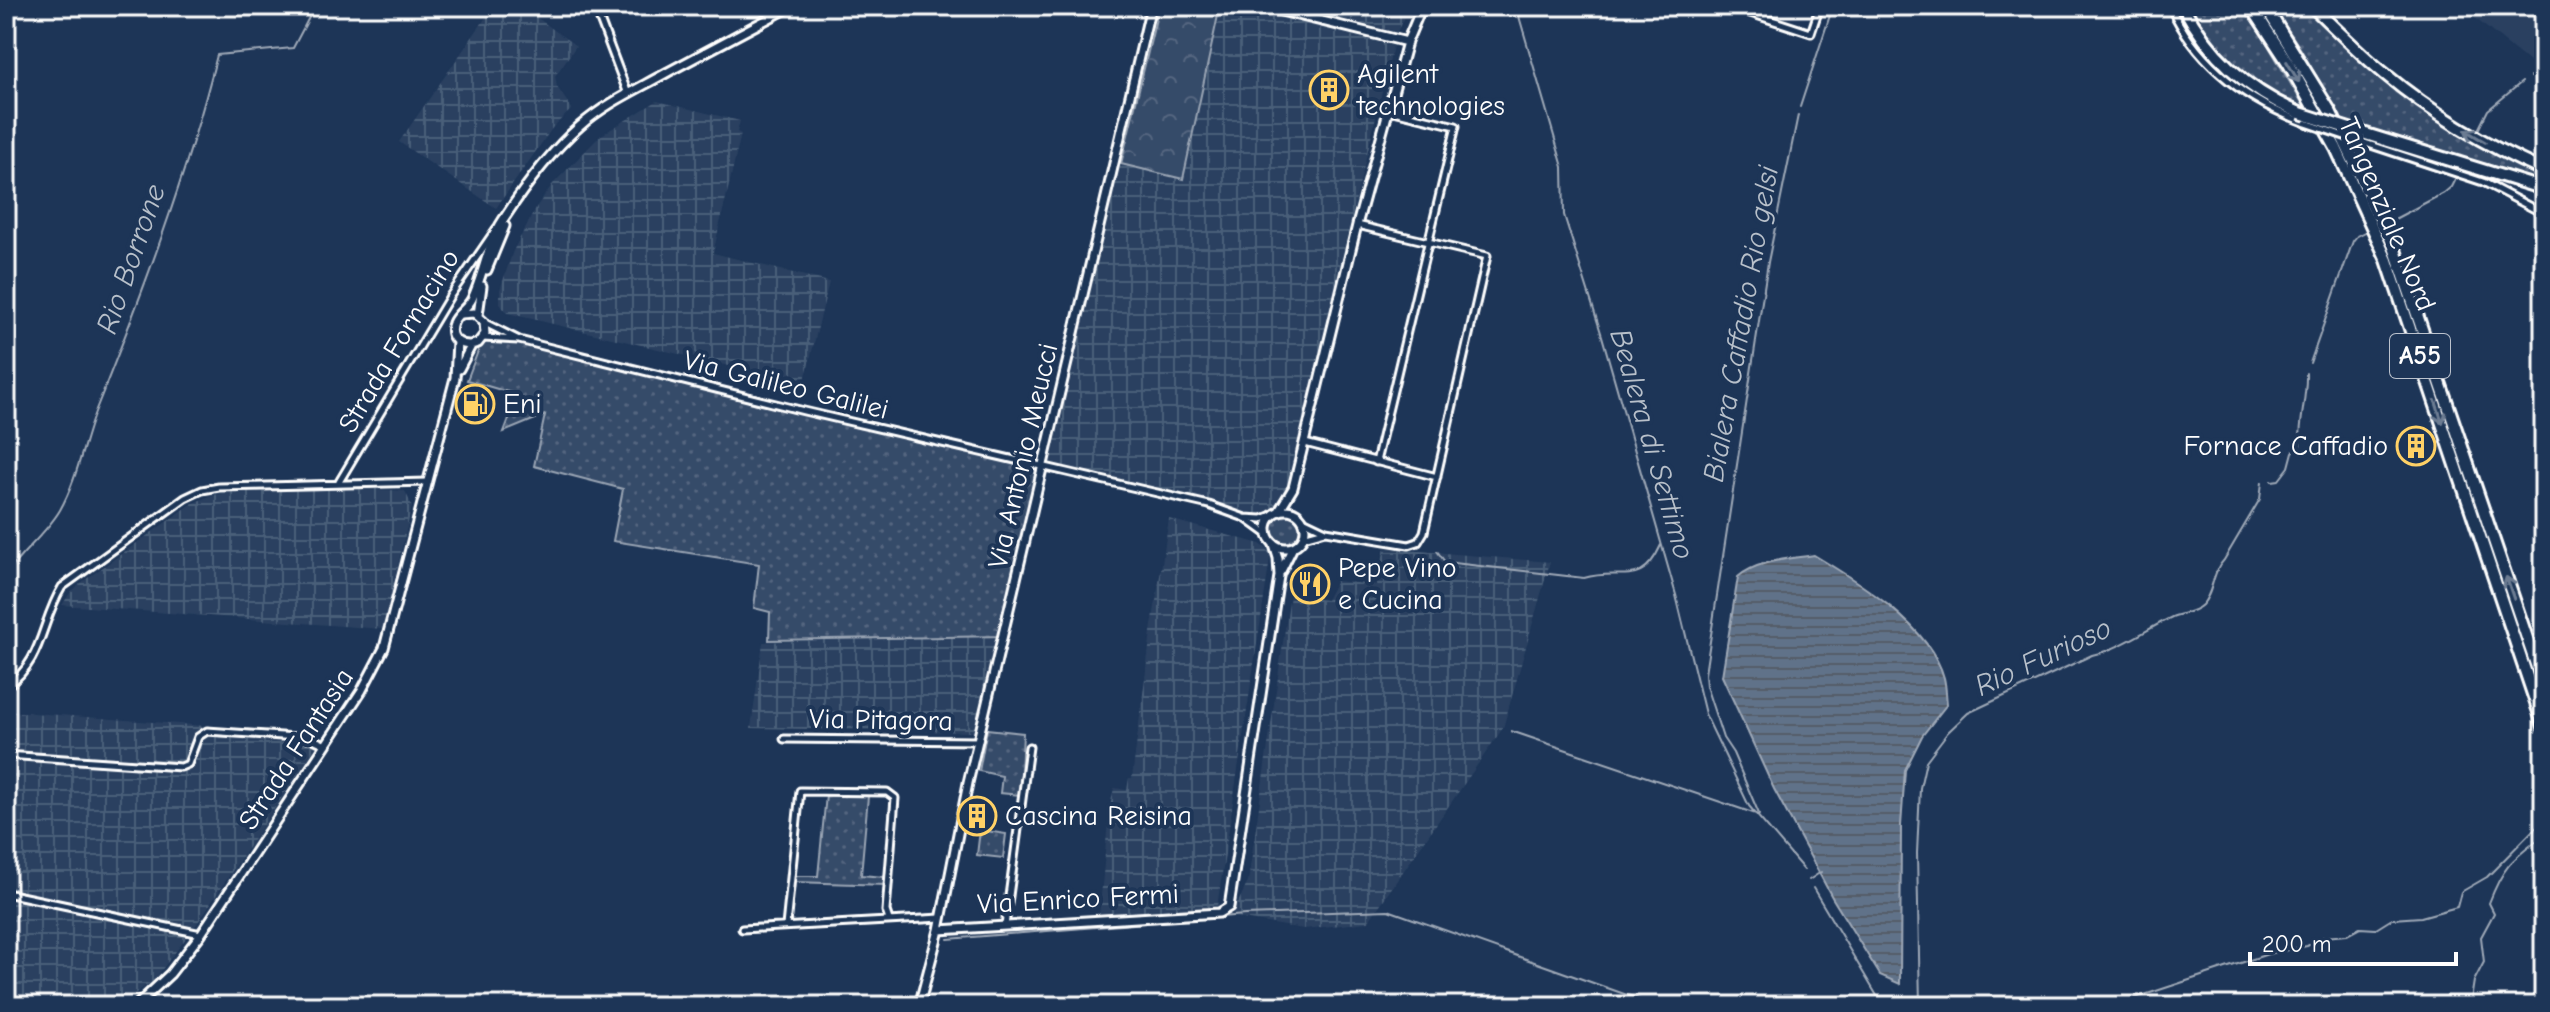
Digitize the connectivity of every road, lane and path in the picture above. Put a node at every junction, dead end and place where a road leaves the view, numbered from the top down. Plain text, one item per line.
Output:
1 (601, 6) edge
2 (792, 6) edge
3 (1151, 6) edge
4 (1261, 6) edge
5 (1422, 6) edge
6 (1729, 6) edge
7 (1820, 6) edge
8 (2170, 6) edge
9 (2183, 6) edge
10 (2251, 6) edge
11 (2265, 6) edge
12 (2312, 6) edge
13 (1407, 42) junction
14 (628, 94) junction
15 (1389, 110) junction
16 (2303, 118) junction
17 (2544, 171) edge
18 (2544, 189) edge
19 (508, 213) junction
20 (2544, 214) edge
21 (1357, 225) junction
22 (500, 226) junction
23 (1428, 242) junction
24 (461, 314) junction
25 (478, 315) junction
26 (484, 322) junction
27 (483, 338) junction
28 (519, 340) junction
29 (457, 341) junction
30 (471, 346) junction
31 (455, 378) junction
32 (1305, 443) junction
33 (1376, 462) junction
34 (1043, 467) junction
35 (1437, 477) junction
36 (339, 482) junction
37 (428, 482) junction
38 (1293, 488) junction
39 (1275, 513) junction
40 (1296, 513) junction
41 (1245, 518) junction
42 (1303, 520) junction
43 (1326, 531) junction
44 (1267, 534) junction
45 (1303, 537) junction
46 (1274, 545) junction
47 (1293, 547) junction
48 (1279, 576) junction
49 (6, 687) edge
50 (2544, 688) edge
51 (2544, 727) edge
52 (784, 739) dead end
53 (978, 741) junction
54 (326, 745) junction
55 (1029, 747) dead end
56 (6, 755) edge
57 (6, 893) edge
58 (941, 918) junction
59 (889, 920) junction
60 (786, 926) junction
61 (1005, 926) junction
62 (742, 929) dead end
63 (939, 930) junction
64 (201, 934) junction
65 (136, 1006) edge
66 (919, 1006) edge

1 - 14 street
2 - 14 street, Strada Fornacino
3 - 34 street, Via Antonio Meucci
4 - 13 street
5 - 13 street
6 - 7 street
8 - 16 street
9 - 16 highway
10 -> 51 highway, Tangenziale Nord / A55
50 -> 11 highway, Tangenziale Nord / A55
17 -> 12 highway
13 - 15 street
14 - 19 street, Strada Fornacino
15 - 21 street
15 - 23 street
16 - 18 highway, bridge
16 - 20 street, bridge
19 - 22 street, Strada Fornacino
19 - 25 street, Strada Fornacino
21 - 23 street
21 - 32 street
22 - 24 street, Strada Fornacino
22 - 36 street, Strada Fornacino
23 - 33 street
23 - 35 street
24 - 25 street
24 - 29 street
25 - 26 street
26 - 27 street
26 - 28 street, Via Galileo Galilei
27 - 28 street, Via Galileo Galilei
27 - 30 street
28 - 34 street, Via Galileo Galilei
29 - 30 street
29 - 31 street
30 - 31 street
31 - 37 street, Strada Fantasia
32 - 33 street
32 - 38 street
33 - 35 street
34 - 41 street, Via Galileo Galilei
34 - 53 street, Via Antonio Meucci
35 - 43 street
36 - 37 street
36 - 49 street
37 - 54 street, Strada Fantasia
38 - 39 street
38 - 40 street
39 - 40 street
39 - 41 street
39 - 44 street
40 - 42 street
41 - 44 street
42 - 43 street
42 - 45 street
43 - 45 street
44 - 46 street
45 - 47 street
46 - 47 street
46 - 48 street
47 - 48 street
48 - 61 street, Via Enrico Fermi
52 - 53 street, Via Pitagora
53 - 58 street, Via Antonio Meucci
54 - 56 street
54 - 64 street, Strada Fantasia
55 - 61 street
57 - 64 street
58 - 59 street, Via Enrico Fermi
58 - 63 street, Via Antonio Meucci
59 - 60 street, Via Enrico Fermi
59 - 60 street
60 - 62 street, Via Enrico Fermi
61 - 63 street, Via Enrico Fermi
63 - 66 street, Via Antonio Meucci
64 - 65 street, Strada Fantasia

